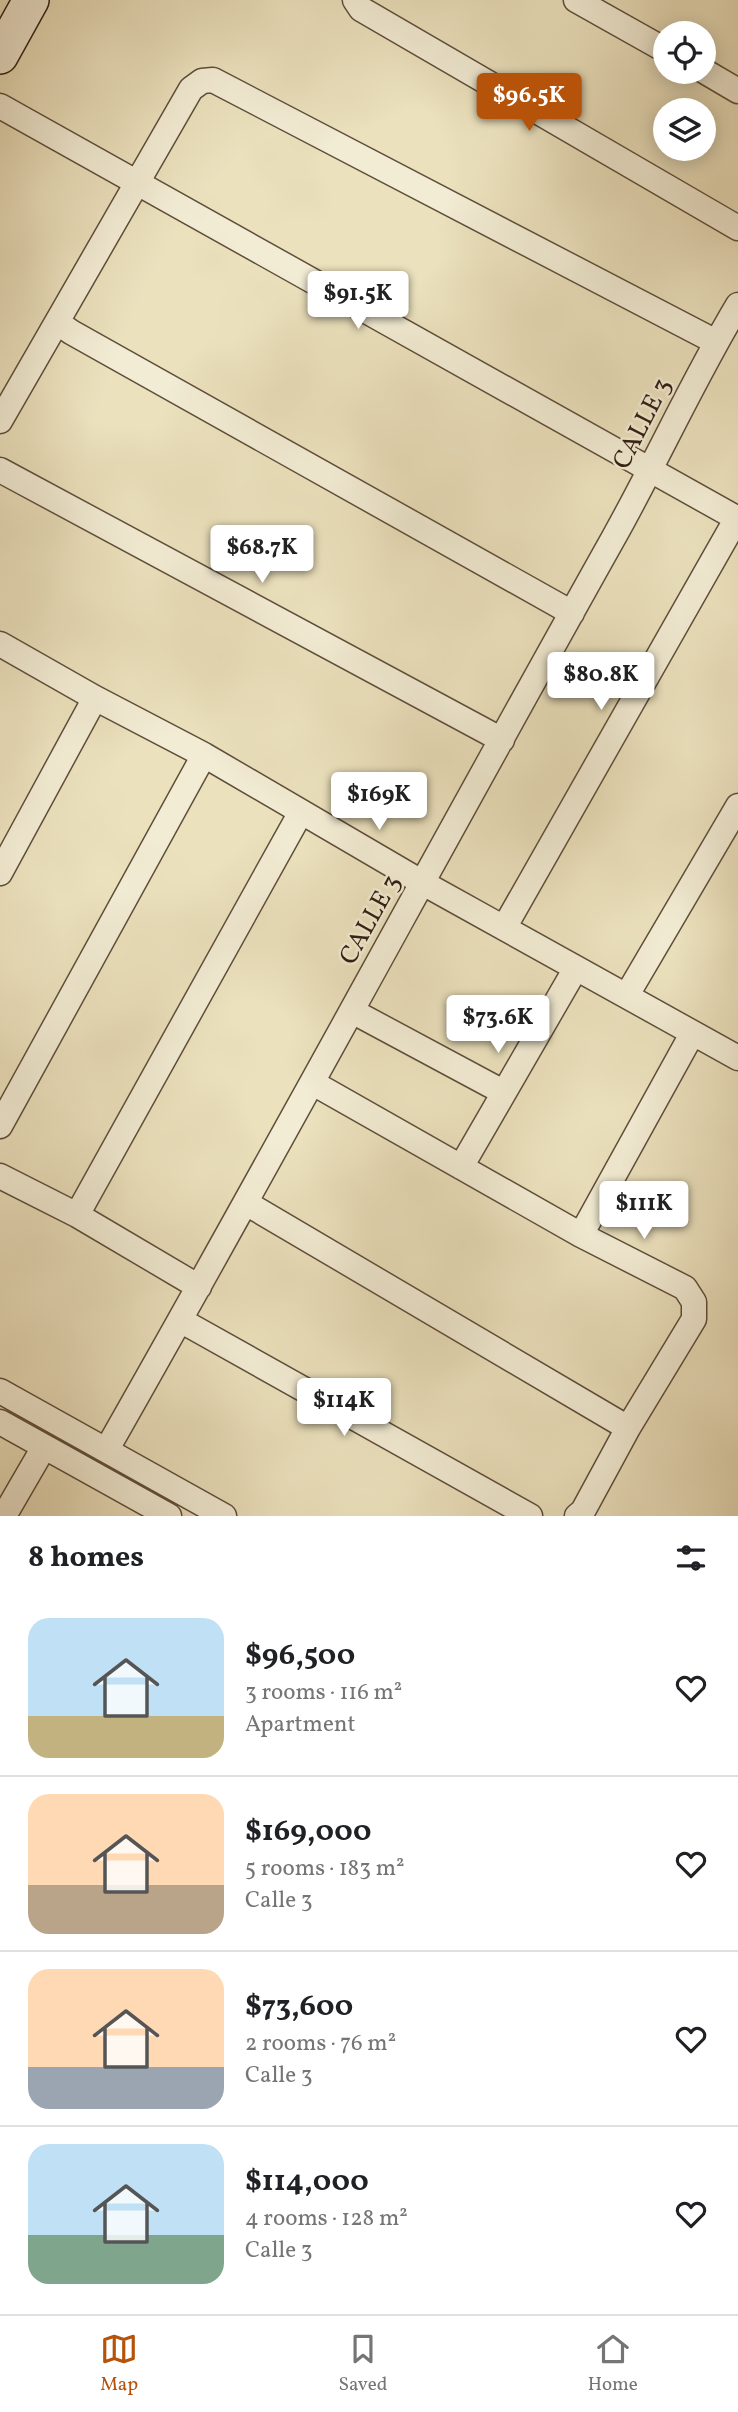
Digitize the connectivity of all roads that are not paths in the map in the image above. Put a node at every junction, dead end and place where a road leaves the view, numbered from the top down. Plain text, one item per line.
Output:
1 (32, 0) edge
2 (355, 0) edge
3 (576, 0) edge
4 (653, 43) edge
5 (0, 56) edge
6 (716, 78) edge
7 (738, 90) edge
8 (0, 106) edge
9 (138, 182) junction
10 (738, 228) edge
11 (738, 305) edge
12 (57, 321) junction
13 (716, 342) junction
14 (0, 421) edge
15 (0, 470) edge
16 (652, 470) junction
17 (738, 519) edge
18 (572, 613) junction
19 (0, 644) edge
20 (95, 698) junction
21 (502, 740) junction
22 (204, 755) junction
23 (738, 806) edge
24 (301, 812) junction
25 (0, 873) edge
26 (423, 883) junction
27 (504, 928) junction
28 (576, 968) junction
29 (627, 995) junction
30 (352, 1011) junction
31 (692, 1034) junction
32 (738, 1058) edge
33 (313, 1083) junction
34 (503, 1092) junction
35 (0, 1126) edge
36 (461, 1167) junction
37 (0, 1176) edge
38 (246, 1203) junction
39 (77, 1215) junction
40 (582, 1235) junction
41 (199, 1287) junction
42 (180, 1320) junction
43 (0, 1391) edge
44 (0, 1422) edge
45 (628, 1428) junction
46 (44, 1447) junction
47 (107, 1449) junction
48 (4, 1516) edge
49 (169, 1516) edge
50 (224, 1516) edge
51 (530, 1516) edge
52 (577, 1516) edge

1 - 5 main road
2 - 10 street
3 - 4 street
6 - 7 street
8 - 9 street
9 - 12 street
9 - 13 street
9 - 16 street
11 - 13 street, CALLE 3
12 - 14 street
12 - 18 street
13 - 16 street, CALLE 3
15 - 21 street
16 - 17 street
16 - 18 street, CALLE 3
17 - 27 street
18 - 21 street, CALLE 3
19 - 20 street
20 - 22 street
20 - 25 street
21 - 26 street, CALLE 3
22 - 24 street
22 - 35 street
23 - 29 street
24 - 26 street
24 - 39 street
26 - 27 street
26 - 30 street, CALLE 3
27 - 28 street
28 - 29 street
28 - 34 street
29 - 31 street
30 - 33 street, CALLE 3
30 - 34 street
31 - 32 street
31 - 40 street
33 - 36 street
33 - 38 street, CALLE 3
34 - 36 street
36 - 40 street
37 - 39 street
38 - 41 street, CALLE 3
38 - 45 street
39 - 41 street
40 - 45 street
41 - 42 street, CALLE 3
42 - 47 street, CALLE 3
42 - 51 street
43 - 47 street
44 - 46 street
45 - 52 street
46 - 48 street
46 - 49 street
47 - 50 street

